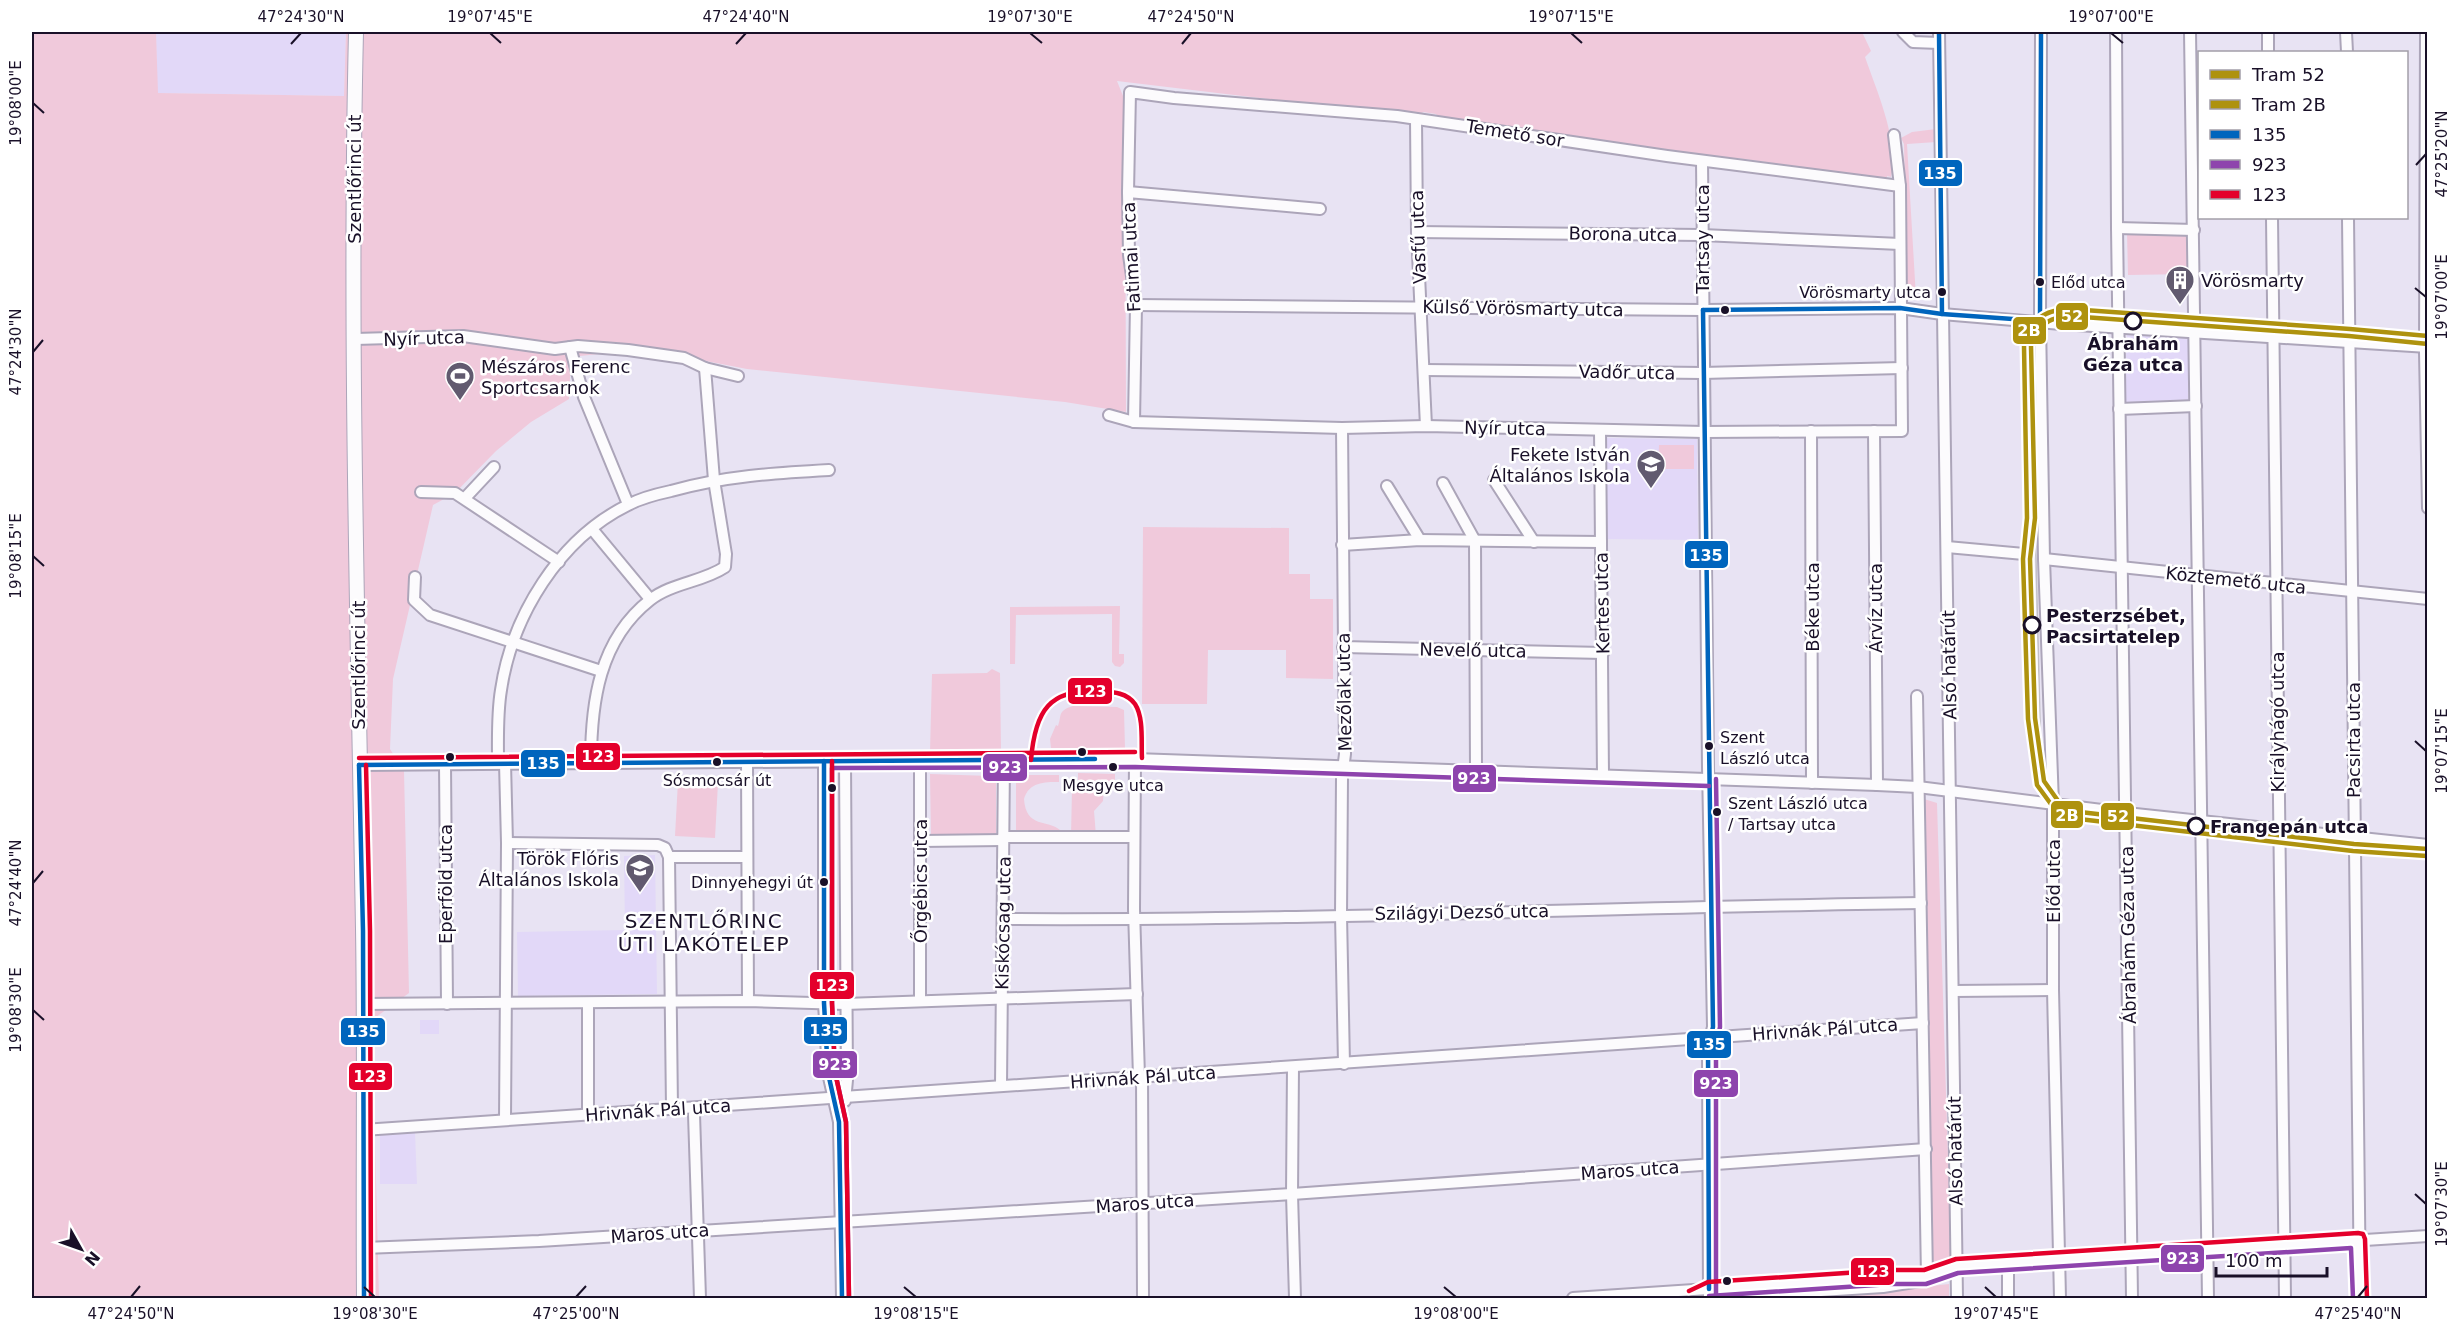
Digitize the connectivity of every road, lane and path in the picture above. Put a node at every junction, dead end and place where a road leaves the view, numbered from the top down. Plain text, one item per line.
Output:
1 (356, 32) edge
2 (1903, 32) edge
3 (1939, 32) edge
4 (2042, 32) edge
5 (2116, 32) edge
6 (2190, 32) edge
7 (2268, 32) edge
8 (2346, 32) edge
9 (2426, 32) edge
10 (1940, 44) junction
11 (2268, 51) edge
12 (2347, 51) edge
13 (1130, 92) joint
14 (1416, 119) junction
15 (1894, 135) dead end
16 (1702, 161) junction
17 (1900, 186) junction
18 (1128, 192) junction
19 (1320, 209) dead end
20 (2272, 219) edge
21 (2348, 219) edge
22 (2117, 228) junction
23 (2194, 230) junction
24 (1417, 232) junction
25 (1702, 235) junction
26 (1900, 244) junction
27 (1136, 305) junction
28 (1421, 307) junction
29 (1905, 309) junction
30 (1703, 310) junction
31 (1942, 314) junction
32 (2040, 321) junction
33 (2119, 327) junction
34 (2195, 332) junction
35 (2274, 337) junction
36 (356, 339) junction
37 (2349, 342) junction
38 (570, 347) junction
39 (2426, 347) edge
40 (705, 368) junction
41 (1902, 368) junction
42 (1424, 370) junction
43 (1703, 373) junction
44 (738, 376) dead end
45 (2196, 406) junction
46 (2119, 409) junction
47 (1109, 416) dead end
48 (1134, 422) junction
49 (1426, 426) junction
50 (1342, 428) junction
51 (1600, 430) junction
52 (1811, 431) junction
53 (1874, 431) junction
54 (1704, 432) junction
55 (494, 467) dead end
56 (829, 470) dead end
57 (714, 480) junction
58 (1494, 480) dead end
59 (1443, 483) dead end
60 (1387, 486) dead end
61 (421, 492) dead end
62 (465, 498) junction
63 (628, 504) junction
64 (2427, 508) edge
65 (592, 529) junction
66 (1420, 540) junction
67 (1475, 541) junction
68 (1534, 542) junction
69 (1601, 542) junction
70 (1342, 545) junction
71 (1947, 547) junction
72 (2024, 554) dead end
73 (2044, 559) junction
74 (559, 562) junction
75 (2122, 568) junction
76 (415, 577) dead end
77 (2199, 577) junction
78 (2277, 584) junction
79 (2352, 592) junction
80 (650, 599) junction
81 (2427, 599) edge
82 (513, 641) junction
83 (1343, 647) junction
84 (1475, 650) junction
85 (1603, 653) junction
86 (601, 671) junction
87 (1917, 696) dead end
88 (1135, 759) junction
89 (920, 760) junction
90 (1004, 760) junction
91 (824, 761) junction
92 (845, 761) junction
93 (591, 762) junction
94 (747, 762) junction
95 (502, 763) junction
96 (445, 764) junction
97 (359, 765) junction
98 (1344, 767) junction
99 (1476, 771) junction
100 (1603, 775) junction
101 (1709, 779) junction
102 (1812, 783) junction
103 (1877, 785) junction
104 (1919, 788) junction
105 (1951, 792) junction
106 (2053, 804) junction
107 (2126, 813) junction
108 (2202, 821) junction
109 (2278, 829) junction
110 (1134, 837) junction
111 (2354, 838) junction
112 (1003, 839) junction
113 (921, 841) junction
114 (507, 843) junction
115 (2427, 845) edge
116 (669, 857) junction
117 (746, 857) junction
118 (1921, 903) junction
119 (1711, 906) junction
120 (1341, 915) junction
121 (1135, 918) junction
122 (1003, 919) junction
123 (2053, 990) junction
124 (1953, 991) junction
125 (1137, 994) junction
126 (1002, 999) junction
127 (748, 1001) junction
128 (920, 1001) junction
129 (671, 1002) junction
130 (506, 1003) junction
131 (588, 1003) junction
132 (824, 1003) junction
133 (363, 1004) junction
134 (447, 1004) junction
135 (845, 1004) junction
136 (1923, 1023) junction
137 (1710, 1036) junction
138 (1344, 1064) junction
139 (1293, 1067) junction
140 (1140, 1077) junction
141 (1001, 1086) junction
142 (846, 1097) junction
143 (834, 1098) junction
144 (672, 1108) junction
145 (694, 1114) dead end
146 (588, 1115) junction
147 (505, 1120) junction
148 (839, 1122) junction
149 (363, 1130) junction
150 (1926, 1149) junction
151 (1708, 1165) junction
152 (1292, 1194) junction
153 (1143, 1203) junction
154 (840, 1222) junction
155 (698, 1231) junction
156 (2427, 1236) edge
157 (2358, 1240) junction
158 (2283, 1245) junction
159 (364, 1248) junction
160 (2206, 1250) junction
161 (2132, 1255) junction
162 (2059, 1259) junction
163 (2008, 1262) junction
164 (1956, 1266) junction
165 (1926, 1277) junction
166 (1711, 1295) edge
167 (364, 1299) edge
168 (700, 1299) edge
169 (842, 1299) edge
170 (1143, 1299) edge
171 (1295, 1299) edge
172 (1573, 1299) edge
173 (1698, 1299) edge
174 (1957, 1299) edge
175 (2008, 1299) edge
176 (2060, 1299) edge
177 (2132, 1299) edge
178 (2208, 1299) edge
179 (2285, 1299) edge
180 (2360, 1299) edge

1 - 36 main road, Szentlőrinci út
2 - 10 street
3 - 10 street, Alsó határút
4 - 32 street, Előd utca
5 - 22 street, Ábrahám Géza utca
6 - 23 street
7 - 11 street
8 - 12 street
9 - 39 street
10 - 31 street, Alsó határút
13 - 14 street, Temető sor
13 - 18 street, Fatimai utca
14 - 16 street, Temető sor
14 - 24 street, Vasfű utca
15 - 17 street
16 - 17 street, Temető sor
16 - 25 street, Tartsay utca
17 - 26 street
18 - 19 street
18 - 27 street, Fatimai utca
20 - 35 street, Királyhágó utca
21 - 37 street, Pacsirta utca
22 - 23 street
22 - 33 street, Ábrahám Géza utca
23 - 34 street
24 - 25 street, Borona utca
24 - 28 street, Vasfű utca
25 - 26 street, Borona utca
25 - 30 street, Tartsay utca
26 - 29 street
27 - 28 street, Külső Vörösmarty utca
27 - 48 street, Fatimai utca
28 - 30 street, Külső Vörösmarty utca
28 - 42 street, Vasfű utca
29 - 30 street, Külső Vörösmarty utca
29 - 31 street
29 - 41 street
30 - 43 street, Tartsay utca
31 - 32 street
31 - 71 street, Alsó határút
32 - 33 street
32 - 73 street, Előd utca
33 - 34 street
33 - 46 street, Ábrahám Géza utca
34 - 35 street
34 - 45 street
35 - 37 street
35 - 78 street, Királyhágó utca
36 - 38 street, Nyír utca
36 - 97 main road, Szentlőrinci út
37 - 39 street
37 - 79 street, Pacsirta utca
38 - 40 street, Nyír utca
38 - 63 street
39 - 64 street
40 - 44 street, Nyír utca
40 - 57 street
41 - 43 street, Vadőr utca
41 - 53 street, Nyír utca
42 - 43 street, Vadőr utca
42 - 49 street, Vasfű utca
43 - 54 street, Tartsay utca
45 - 46 street
45 - 77 street
46 - 75 street, Ábrahám Géza utca
47 - 48 street, Nyír utca
48 - 50 street, Nyír utca
49 - 50 street, Nyír utca
49 - 51 street, Nyír utca
50 - 70 street, Mezőlak utca
51 - 54 street, Nyír utca
51 - 69 street, Kertes utca
52 - 53 street, Nyír utca
52 - 54 street, Nyír utca
52 - 102 street, Béke utca
53 - 103 street, Árvíz utca
54 - 101 street, Tartsay utca
55 - 62 street
56 - 57 street
57 - 63 street
57 - 80 street
58 - 68 street
59 - 67 street
60 - 66 street
61 - 62 street
62 - 74 street
63 - 65 street
65 - 74 street
65 - 80 street
66 - 67 street
66 - 70 street
67 - 68 street
67 - 84 street
68 - 69 street
69 - 85 street, Kertes utca
70 - 83 street, Mezőlak utca
71 - 72 street
71 - 105 street, Alsó határút
73 - 75 street, Köztemető utca
73 - 106 street, Előd utca
74 - 82 street
75 - 77 street, Köztemető utca
75 - 107 street, Ábrahám Géza utca
76 - 82 street
77 - 78 street, Köztemető utca
77 - 108 street
78 - 79 street, Köztemető utca
78 - 109 street, Királyhágó utca
79 - 81 street, Köztemető utca
79 - 111 street, Pacsirta utca
80 - 86 street
82 - 86 street
82 - 95 street
83 - 84 street, Nevelő utca
83 - 98 street, Mezőlak utca
84 - 85 street, Nevelő utca
84 - 99 street
85 - 100 street, Kertes utca
86 - 93 street
87 - 104 street, Alsó határút
88 - 90 street
88 - 98 street
88 - 110 street
89 - 90 street
89 - 92 street
89 - 113 street, Őrgébics utca
90 - 112 street, Kiskócsag utca
91 - 92 street
91 - 94 street
91 - 132 street
92 - 135 street
93 - 94 street
93 - 95 street
94 - 117 street
95 - 96 street
95 - 114 street
96 - 97 street
96 - 134 street, Eperföld utca
97 - 133 main road, Szentlőrinci út
98 - 99 street
98 - 120 street, Mezőlak utca
99 - 100 street
100 - 101 street
101 - 102 street
101 - 119 street, Tartsay utca
102 - 103 street
103 - 104 street
104 - 105 street
104 - 118 street, Alsó határút
105 - 106 street
105 - 124 street, Alsó határút
106 - 107 street
106 - 123 street, Előd utca
107 - 108 street
107 - 161 street, Ábrahám Géza utca
108 - 109 street
108 - 160 street
109 - 111 street
109 - 158 street, Királyhágó utca
110 - 112 street
110 - 121 street
111 - 115 street
111 - 157 street, Pacsirta utca
112 - 113 street
112 - 122 street, Kiskócsag utca
113 - 128 street, Őrgébics utca
114 - 116 street
114 - 130 street
116 - 117 street
116 - 129 street
117 - 127 street
118 - 119 street, Szilágyi Dezső utca
118 - 136 street, Alsó határút
119 - 120 street, Szilágyi Dezső utca
119 - 137 street, Tartsay utca
120 - 121 street, Szilágyi Dezső utca
120 - 138 street, Mezőlak utca
121 - 122 street, Szilágyi Dezső utca
121 - 125 street
122 - 126 street, Kiskócsag utca
123 - 124 street
123 - 162 street, Előd utca
124 - 164 street, Alsó határút
125 - 126 street
125 - 140 street
126 - 128 street
126 - 141 street, Kiskócsag utca
127 - 129 street
127 - 132 street
128 - 135 street
129 - 131 street
129 - 144 street
130 - 131 street
130 - 134 street
130 - 147 street
131 - 146 street
132 - 135 street
132 - 143 street
133 - 134 street
133 - 149 main road, Szentlőrinci út
135 - 142 street
136 - 137 street, Hrivnák Pál utca
136 - 150 street, Alsó határút
137 - 138 street, Hrivnák Pál utca
137 - 151 street, Tartsay utca
138 - 139 street, Hrivnák Pál utca
139 - 140 street, Hrivnák Pál utca
139 - 152 street
140 - 141 street, Hrivnák Pál utca
140 - 153 street
141 - 142 street, Hrivnák Pál utca
142 - 143 street, Hrivnák Pál utca
142 - 148 street
143 - 144 street, Hrivnák Pál utca
143 - 148 street
144 - 146 street, Hrivnák Pál utca
145 - 155 street
146 - 147 street, Hrivnák Pál utca
147 - 149 street, Hrivnák Pál utca
148 - 154 street
149 - 159 main road, Szentlőrinci út
150 - 151 street, Maros utca
150 - 165 street, Alsó határút
151 - 152 street, Maros utca
151 - 166 street, Tartsay utca
152 - 153 street, Maros utca
152 - 171 street
153 - 154 street, Maros utca
153 - 170 street
154 - 155 street, Maros utca
154 - 169 street
155 - 159 street, Maros utca
155 - 168 street
156 - 157 street
157 - 158 street
157 - 180 street, Pacsirta utca
158 - 160 street
158 - 179 street, Királyhágó utca
159 - 167 main road, Szentlőrinci út
160 - 161 street
160 - 178 street
161 - 162 street
161 - 177 street, Ábrahám Géza utca
162 - 163 street
162 - 176 street, Előd utca
163 - 164 street
163 - 175 street
164 - 165 street
164 - 174 street, Alsó határút
165 - 166 street
166 - 172 street
166 - 173 street

